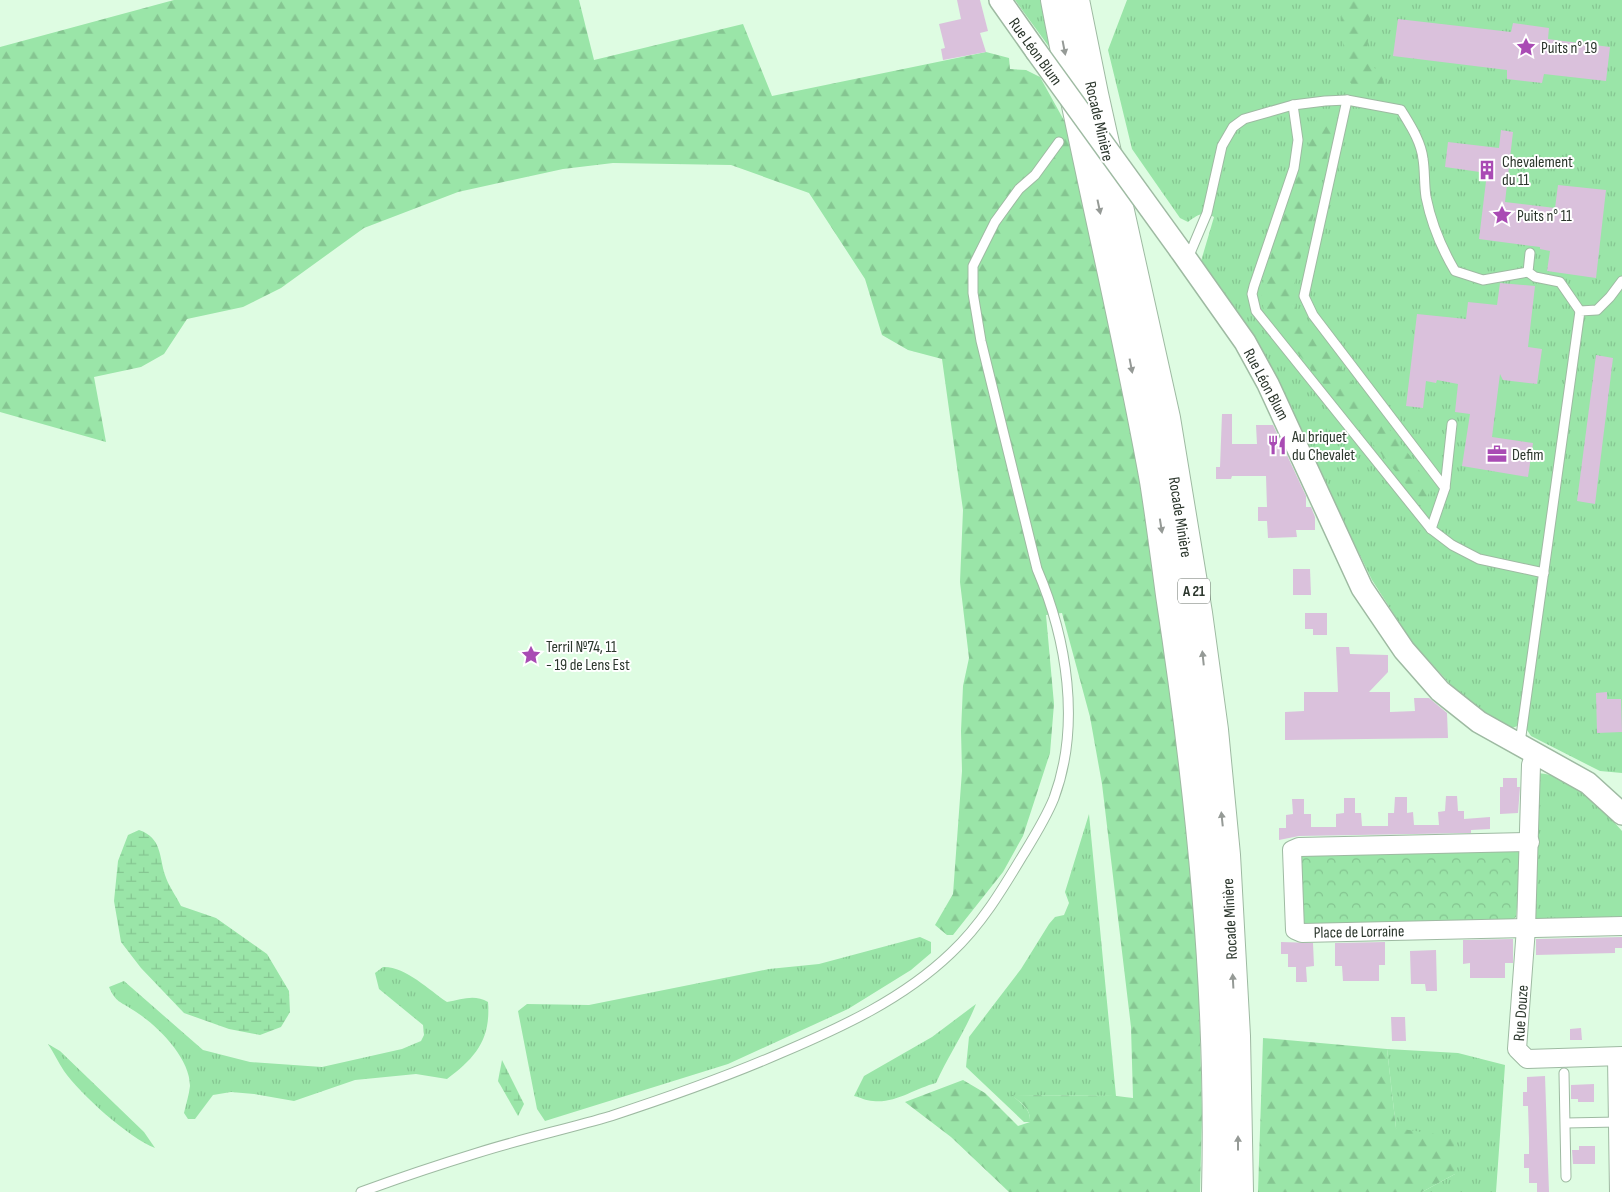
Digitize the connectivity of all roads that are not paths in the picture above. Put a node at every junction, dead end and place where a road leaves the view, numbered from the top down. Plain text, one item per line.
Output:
1 (1000, 0) edge
2 (1055, 0) edge
3 (1075, 0) edge
4 (1347, 100) junction
5 (1293, 105) junction
6 (1059, 142) dead end
7 (1530, 253) dead end
8 (1183, 255) junction
9 (1528, 272) junction
10 (1622, 281) edge
11 (1580, 311) junction
12 (1452, 424) dead end
13 (1445, 488) junction
14 (1431, 529) junction
15 (1544, 573) junction
16 (1528, 749) junction
17 (1622, 814) edge
18 (1530, 842) junction
19 (1622, 926) edge
20 (1526, 928) junction
21 (1619, 1057) edge
22 (1564, 1072) dead end
23 (1618, 1122) junction
24 (1566, 1123) junction
25 (1566, 1177) dead end
26 (360, 1192) edge
27 (1216, 1192) edge
28 (1239, 1192) edge
29 (1619, 1192) edge

1 - 8 street, Rue Léon Blum, bridge
2 -> 27 highway, Rocade Minière / A 21
28 -> 3 highway, Rocade Minière / A 21
4 - 5 lane
4 - 9 lane
4 - 13 lane
5 - 8 lane
5 - 14 lane
6 - 26 lane
7 - 9 lane
8 - 16 street, Rue Léon Blum
9 - 11 lane
10 - 11 lane
11 - 15 lane
12 - 13 lane
13 - 14 lane
14 - 15 lane
15 - 16 lane
16 - 17 street, Rue Léon Blum
16 - 18 street, Rue Douze
18 - 20 street, Rue Douze
18 - 20 street, Place de Lorraine
19 - 20 street, Place de Lorraine
20 - 21 street, Rue Douze
21 - 23 street
22 - 24 lane
23 - 24 lane
23 - 29 street
24 - 25 lane

